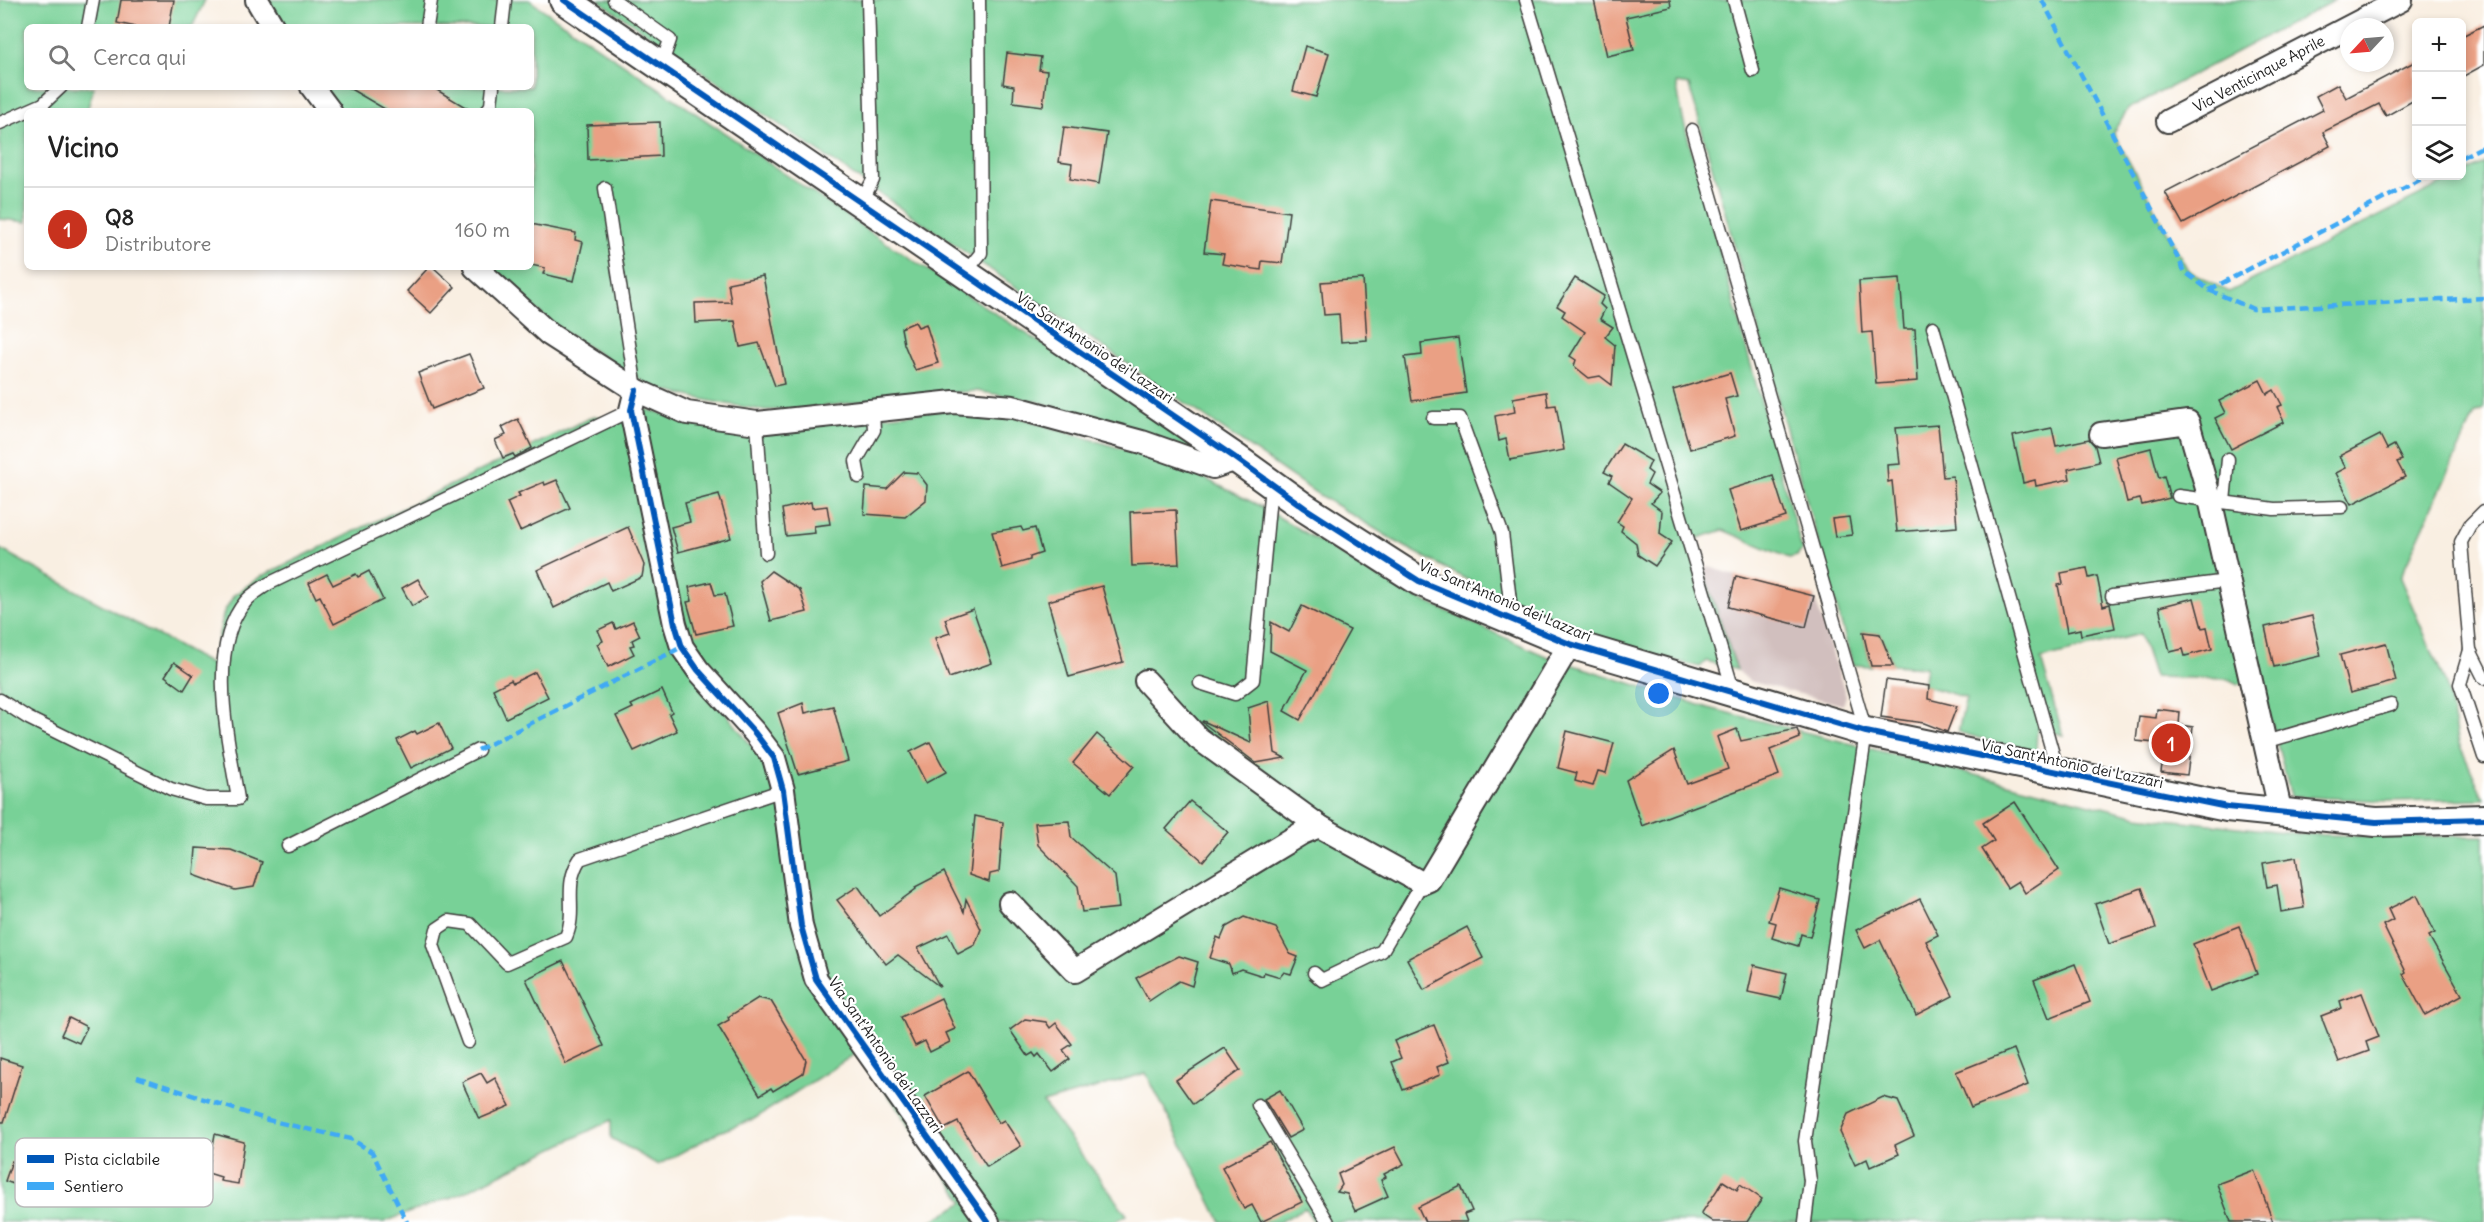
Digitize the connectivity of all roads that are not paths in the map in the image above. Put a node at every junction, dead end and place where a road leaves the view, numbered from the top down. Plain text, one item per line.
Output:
1 (93, 0) edge
2 (257, 0) edge
3 (431, 0) edge
4 (505, 0) edge
5 (564, 0) edge
6 (614, 0) edge
7 (868, 0) edge
8 (979, 0) edge
9 (1526, 0) edge
10 (1734, 0) edge
11 (2401, 0) edge
12 (89, 24) edge
13 (271, 24) edge
14 (427, 24) edge
15 (502, 24) edge
16 (661, 66) junction
17 (1754, 71) dead end
18 (59, 90) edge
19 (314, 90) edge
20 (493, 90) edge
21 (34, 108) edge
22 (328, 108) edge
23 (489, 108) edge
24 (24, 112) edge
25 (2168, 121) dead end
26 (0, 123) edge
27 (1692, 130) dead end
28 (605, 188) dead end
29 (861, 204) junction
30 (482, 270) edge
31 (965, 273) junction
32 (1933, 327) dead end
33 (633, 400) junction
34 (873, 411) junction
35 (1433, 418) dead end
36 (757, 423) junction
37 (2101, 434) dead end
38 (1237, 459) junction
39 (2229, 459) dead end
40 (859, 477) dead end
41 (1271, 485) junction
42 (2178, 496) dead end
43 (2217, 501) junction
44 (2342, 507) dead end
45 (2484, 511) edge
46 (766, 553) dead end
47 (2227, 581) junction
48 (2112, 596) dead end
49 (1512, 619) junction
50 (1570, 644) junction
51 (2470, 650) junction
52 (2484, 678) edge
53 (1146, 681) dead end
54 (1200, 683) dead end
55 (1734, 694) junction
56 (0, 700) edge
57 (2391, 705) dead end
58 (1866, 732) junction
59 (2265, 742) junction
60 (478, 750) dead end
61 (2484, 757) edge
62 (2058, 774) junction
63 (783, 790) junction
64 (2281, 814) junction
65 (2484, 819) edge
66 (1318, 826) junction
67 (288, 846) dead end
68 (1422, 884) junction
69 (1010, 903) dead end
70 (1314, 973) dead end
71 (468, 1042) dead end
72 (1258, 1105) dead end
73 (988, 1222) edge
74 (1328, 1222) edge
75 (1805, 1222) edge

1 - 12 lane
2 - 13 street
3 - 14 lane
4 - 15 lane
5 - 16 street, Via Sant'Antonio dei Lazzari
6 - 16 lane
7 - 29 lane
8 - 31 lane
9 - 55 lane
10 - 17 lane
11 - 25 street, Via Venticinque Aprile
16 - 29 street, Via Sant'Antonio dei Lazzari
18 - 21 lane
19 - 22 street
20 - 23 lane
24 - 26 lane
27 - 58 lane
28 - 33 lane
29 - 31 street, Via Sant'Antonio dei Lazzari
30 - 33 street
31 - 38 street, Via Sant'Antonio dei Lazzari
32 - 62 lane
33 - 36 street
33 - 56 lane
33 - 63 street, Via Sant'Antonio dei Lazzari
34 - 36 street
34 - 38 street
34 - 40 lane
35 - 49 lane
36 - 46 lane
37 - 43 street
38 - 41 street, Via Sant'Antonio dei Lazzari
39 - 43 lane
41 - 49 street, Via Sant'Antonio dei Lazzari
41 - 54 lane
42 - 43 lane
43 - 44 lane
43 - 47 street
45 - 51 lane
47 - 48 lane
47 - 59 street
49 - 50 street, Via Sant'Antonio dei Lazzari
50 - 55 street, Via Sant'Antonio dei Lazzari
50 - 68 street, Via Sant'Antonio dei Lazzari
51 - 52 lane
51 - 61 lane
53 - 66 street
55 - 58 street, Via Sant'Antonio dei Lazzari
57 - 59 lane
58 - 62 street, Via Sant'Antonio dei Lazzari
58 - 75 lane
59 - 64 street
60 - 67 lane
62 - 64 street, Via Sant'Antonio dei Lazzari
63 - 71 lane
63 - 73 street, Via Sant'Antonio dei Lazzari
64 - 65 street, Via Sant'Antonio dei Lazzari
66 - 68 street
66 - 69 street
68 - 70 lane
72 - 74 lane

